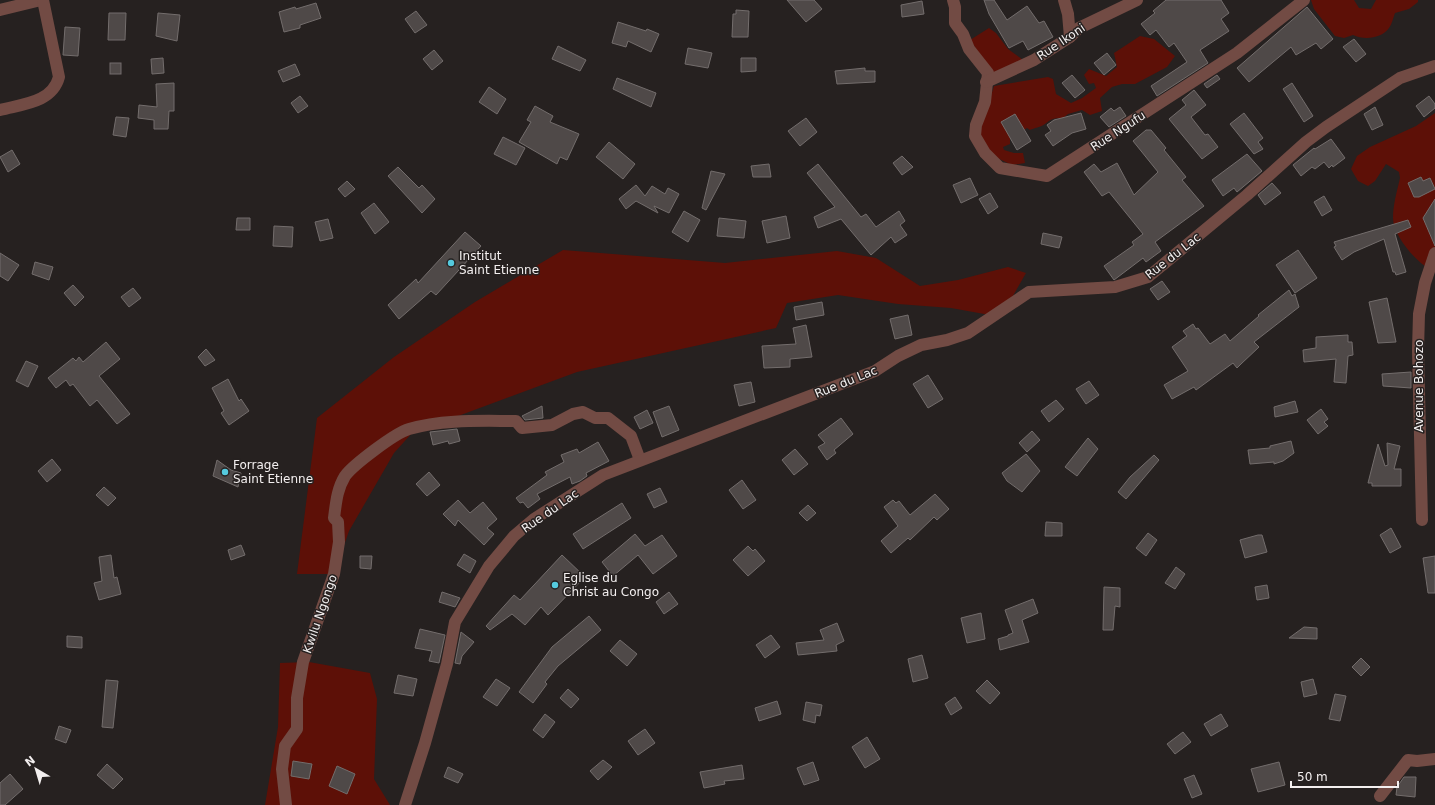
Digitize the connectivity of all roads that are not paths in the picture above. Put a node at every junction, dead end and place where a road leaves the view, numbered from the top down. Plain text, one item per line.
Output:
1 (42, 0) edge
2 (953, 0) edge
3 (1064, 0) edge
4 (1137, 0) edge
5 (1304, 0) edge
6 (0, 10) edge
7 (1070, 37) junction
8 (1435, 66) edge
9 (986, 82) junction
10 (0, 110) edge
11 (1435, 253) edge
12 (640, 460) junction
13 (1422, 520) dead end
14 (1435, 759) edge
15 (1380, 796) dead end
16 (286, 805) edge
17 (405, 805) edge

1 - 6 street
1 - 10 street
2 - 9 street, Rue Ngufu
3 - 7 street
4 - 7 street, Rue Ikoni
5 - 9 street, Rue Ngufu
7 - 9 street, Rue Ikoni
8 - 12 street, Rue du Lac
11 - 13 street, Avenue Bohozo
12 - 16 street, Kwilu Ngongo
12 - 17 street, Rue du Lac
14 - 15 street

